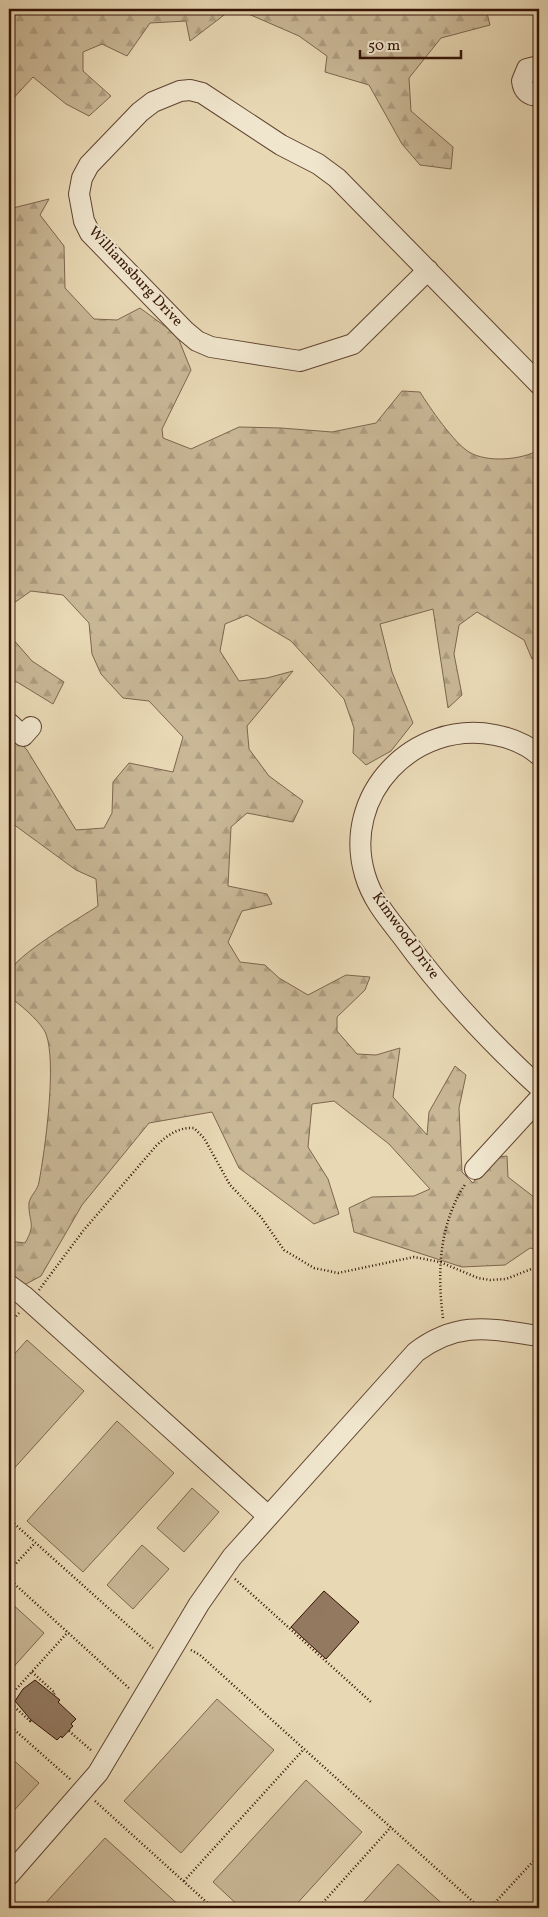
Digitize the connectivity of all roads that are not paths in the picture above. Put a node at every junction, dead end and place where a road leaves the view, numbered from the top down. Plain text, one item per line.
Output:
1 (539, 66) edge
2 (539, 96) edge
3 (428, 270) junction
4 (538, 381) edge
5 (9, 723) edge
6 (31, 727) dead end
7 (539, 755) edge
8 (539, 1086) edge
9 (539, 1099) edge
10 (476, 1169) road end
11 (9, 1286) edge
12 (539, 1336) edge
13 (268, 1516) junction
14 (9, 1875) edge

1 - 2 street
3 - 3 street, Williamsburg Drive
3 - 4 street, Williamsburg Drive
5 - 6 street
7 - 8 street, Kimwood Drive
9 - 10 street
11 - 13 street
12 - 13 street
13 - 14 street

